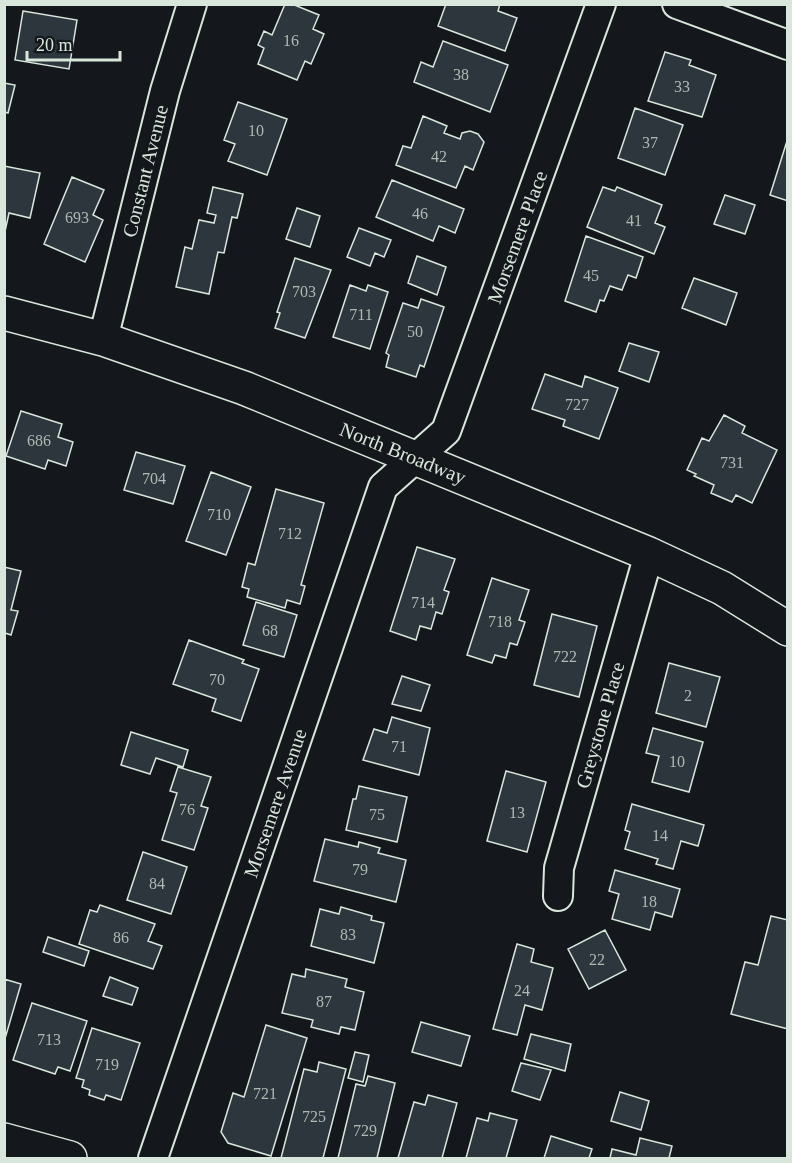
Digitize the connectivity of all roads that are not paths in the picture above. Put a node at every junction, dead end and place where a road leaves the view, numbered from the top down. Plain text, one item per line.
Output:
1 (192, 4) edge
2 (602, 4) edge
3 (677, 4) edge
4 (788, 45) edge
5 (4, 312) edge
6 (103, 339) junction
7 (415, 458) junction
8 (649, 555) junction
9 (788, 629) edge
10 (558, 896) dead end
11 (4, 1140) edge
12 (69, 1158) edge
13 (153, 1158) edge

1 - 6 street, Constant Avenue
2 - 7 street, Morsemere Place
3 - 4 street
5 - 6 main road, North Broadway
6 - 7 main road, North Broadway
7 - 8 main road, North Broadway
7 - 13 street, Morsemere Avenue
8 - 9 main road, North Broadway
8 - 10 street, Greystone Place
11 - 12 main road

